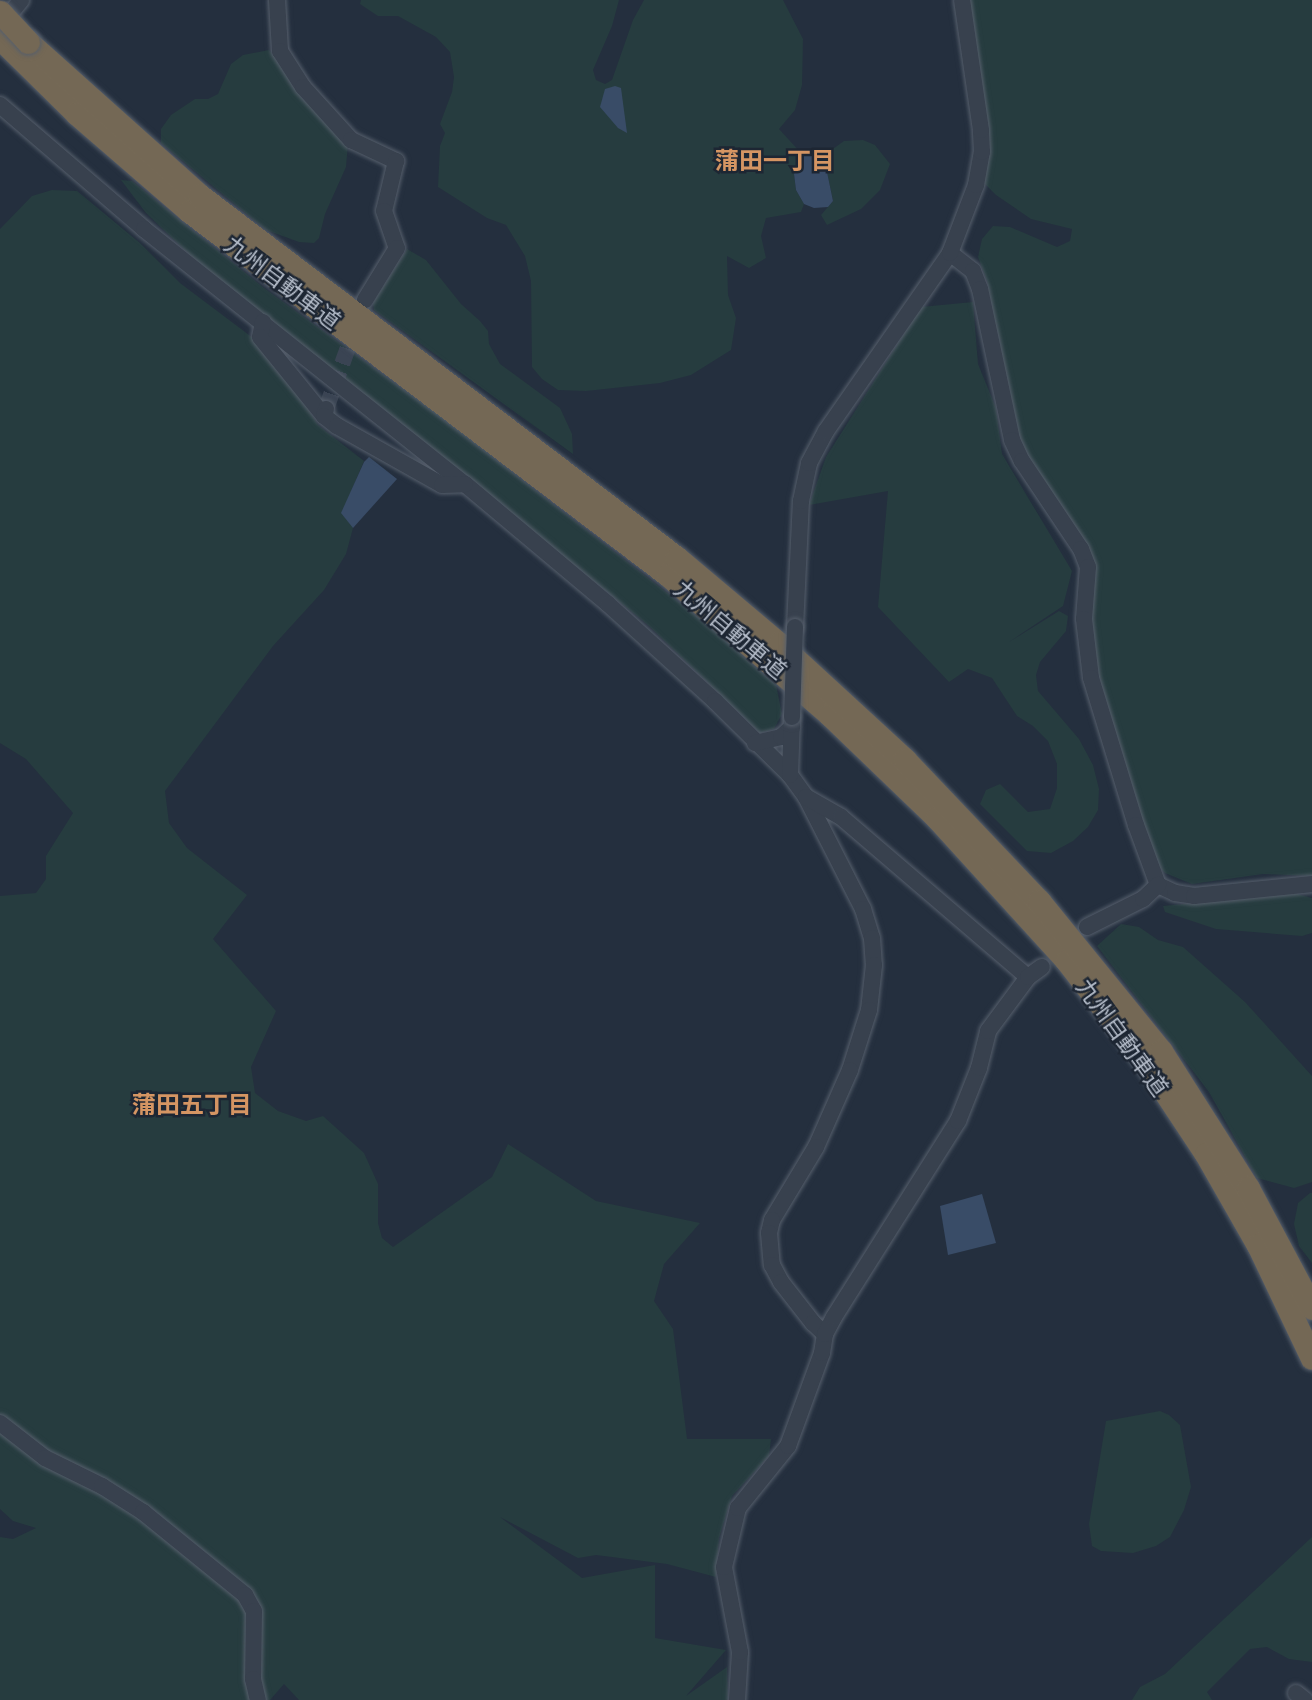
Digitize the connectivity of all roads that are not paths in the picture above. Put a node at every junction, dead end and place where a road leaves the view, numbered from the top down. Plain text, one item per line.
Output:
1 (21, 0) edge
2 (277, 0) edge
3 (962, 0) edge
4 (0, 12) edge
5 (0, 27) edge
6 (0, 38) edge
7 (23, 49) junction
8 (3, 113) edge
9 (950, 253) junction
10 (365, 300) dead end
11 (263, 322) junction
12 (465, 484) junction
13 (792, 722) junction
14 (755, 743) junction
15 (790, 775) junction
16 (806, 797) junction
17 (1312, 884) edge
18 (1158, 885) junction
19 (1087, 927) dead end
20 (1042, 967) dead end
21 (1028, 977) junction
22 (1312, 1308) edge
23 (825, 1334) junction
24 (1312, 1358) edge
25 (0, 1423) edge
26 (258, 1700) edge
27 (737, 1700) edge

1 - 5 street
2 - 10 street
3 - 9 street
4 - 7 highway, 九州自動車道, bridge
6 - 7 highway, 九州自動車道
7 - 22 highway, 九州自動車道
7 - 24 highway, 九州自動車道
8 - 11 street
9 - 13 street, bridge
9 - 18 street
11 - 12 street
11 - 12 street
12 - 14 street
13 - 14 street
13 - 15 street
14 - 15 street
15 - 16 street
16 - 21 street
16 - 23 street
17 - 18 street
18 - 19 street
20 - 21 street
21 - 23 street
23 - 27 street
25 - 26 street

